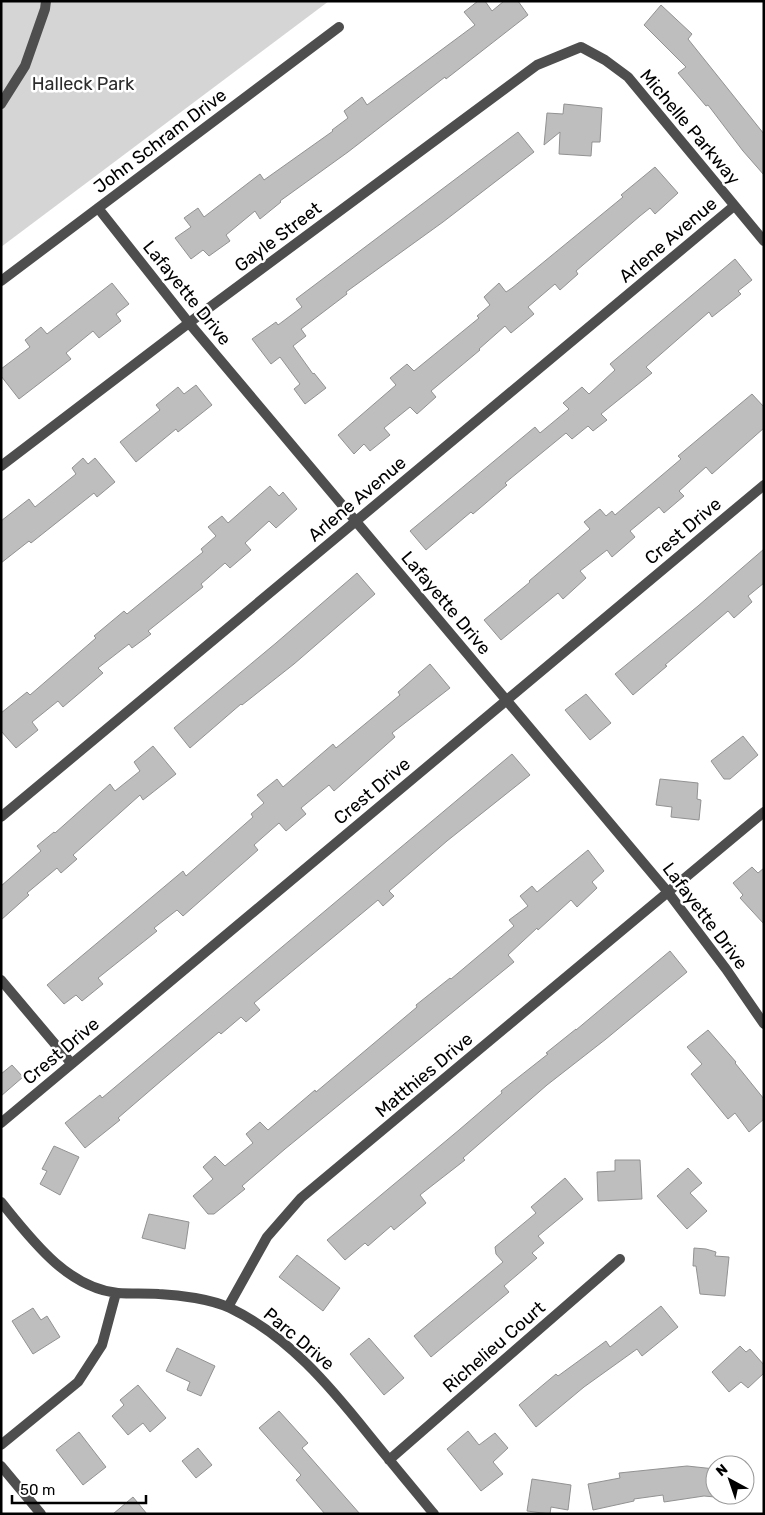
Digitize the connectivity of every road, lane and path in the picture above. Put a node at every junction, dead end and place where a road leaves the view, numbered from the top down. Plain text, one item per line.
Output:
1 (46, 1) edge
2 (339, 27) dead end
3 (581, 47) joint
4 (1, 104) edge
5 (734, 206) junction
6 (98, 208) junction
7 (764, 241) edge
8 (1, 281) edge
9 (189, 323) junction
10 (1, 466) edge
11 (764, 485) edge
12 (356, 520) junction
13 (506, 700) junction
14 (764, 812) edge
15 (1, 817) edge
16 (667, 891) junction
17 (1, 980) edge
18 (764, 1024) edge
19 (71, 1063) junction
20 (1, 1123) edge
21 (1, 1202) edge
22 (620, 1260) dead end
23 (116, 1293) junction
24 (228, 1307) junction
25 (1, 1445) edge
26 (389, 1460) junction
27 (1, 1466) edge
28 (41, 1514) edge
29 (434, 1514) edge

1 - 4 street
2 - 6 street, John Schram Drive
3 - 5 street, Michelle Parkway
3 - 9 street, Gayle Street
5 - 7 street, Michelle Parkway
5 - 12 street, Arlene Avenue
6 - 8 street, John Schram Drive
6 - 9 street, Lafayette Drive
9 - 10 street, Gayle Street
9 - 12 street, Lafayette Drive
11 - 13 street, Crest Drive
12 - 13 street, Lafayette Drive
12 - 15 street, Arlene Avenue
13 - 16 street, Lafayette Drive
13 - 19 street, Crest Drive
14 - 16 street, Matthies Drive
16 - 18 street, Lafayette Drive
16 - 24 street, Matthies Drive
17 - 19 street
19 - 20 street, Crest Drive
21 - 23 street, Parc Drive
22 - 26 street, Richelieu Court
23 - 24 street, Parc Drive
23 - 25 street
24 - 26 street, Parc Drive
26 - 29 street, Parc Drive
27 - 28 street

